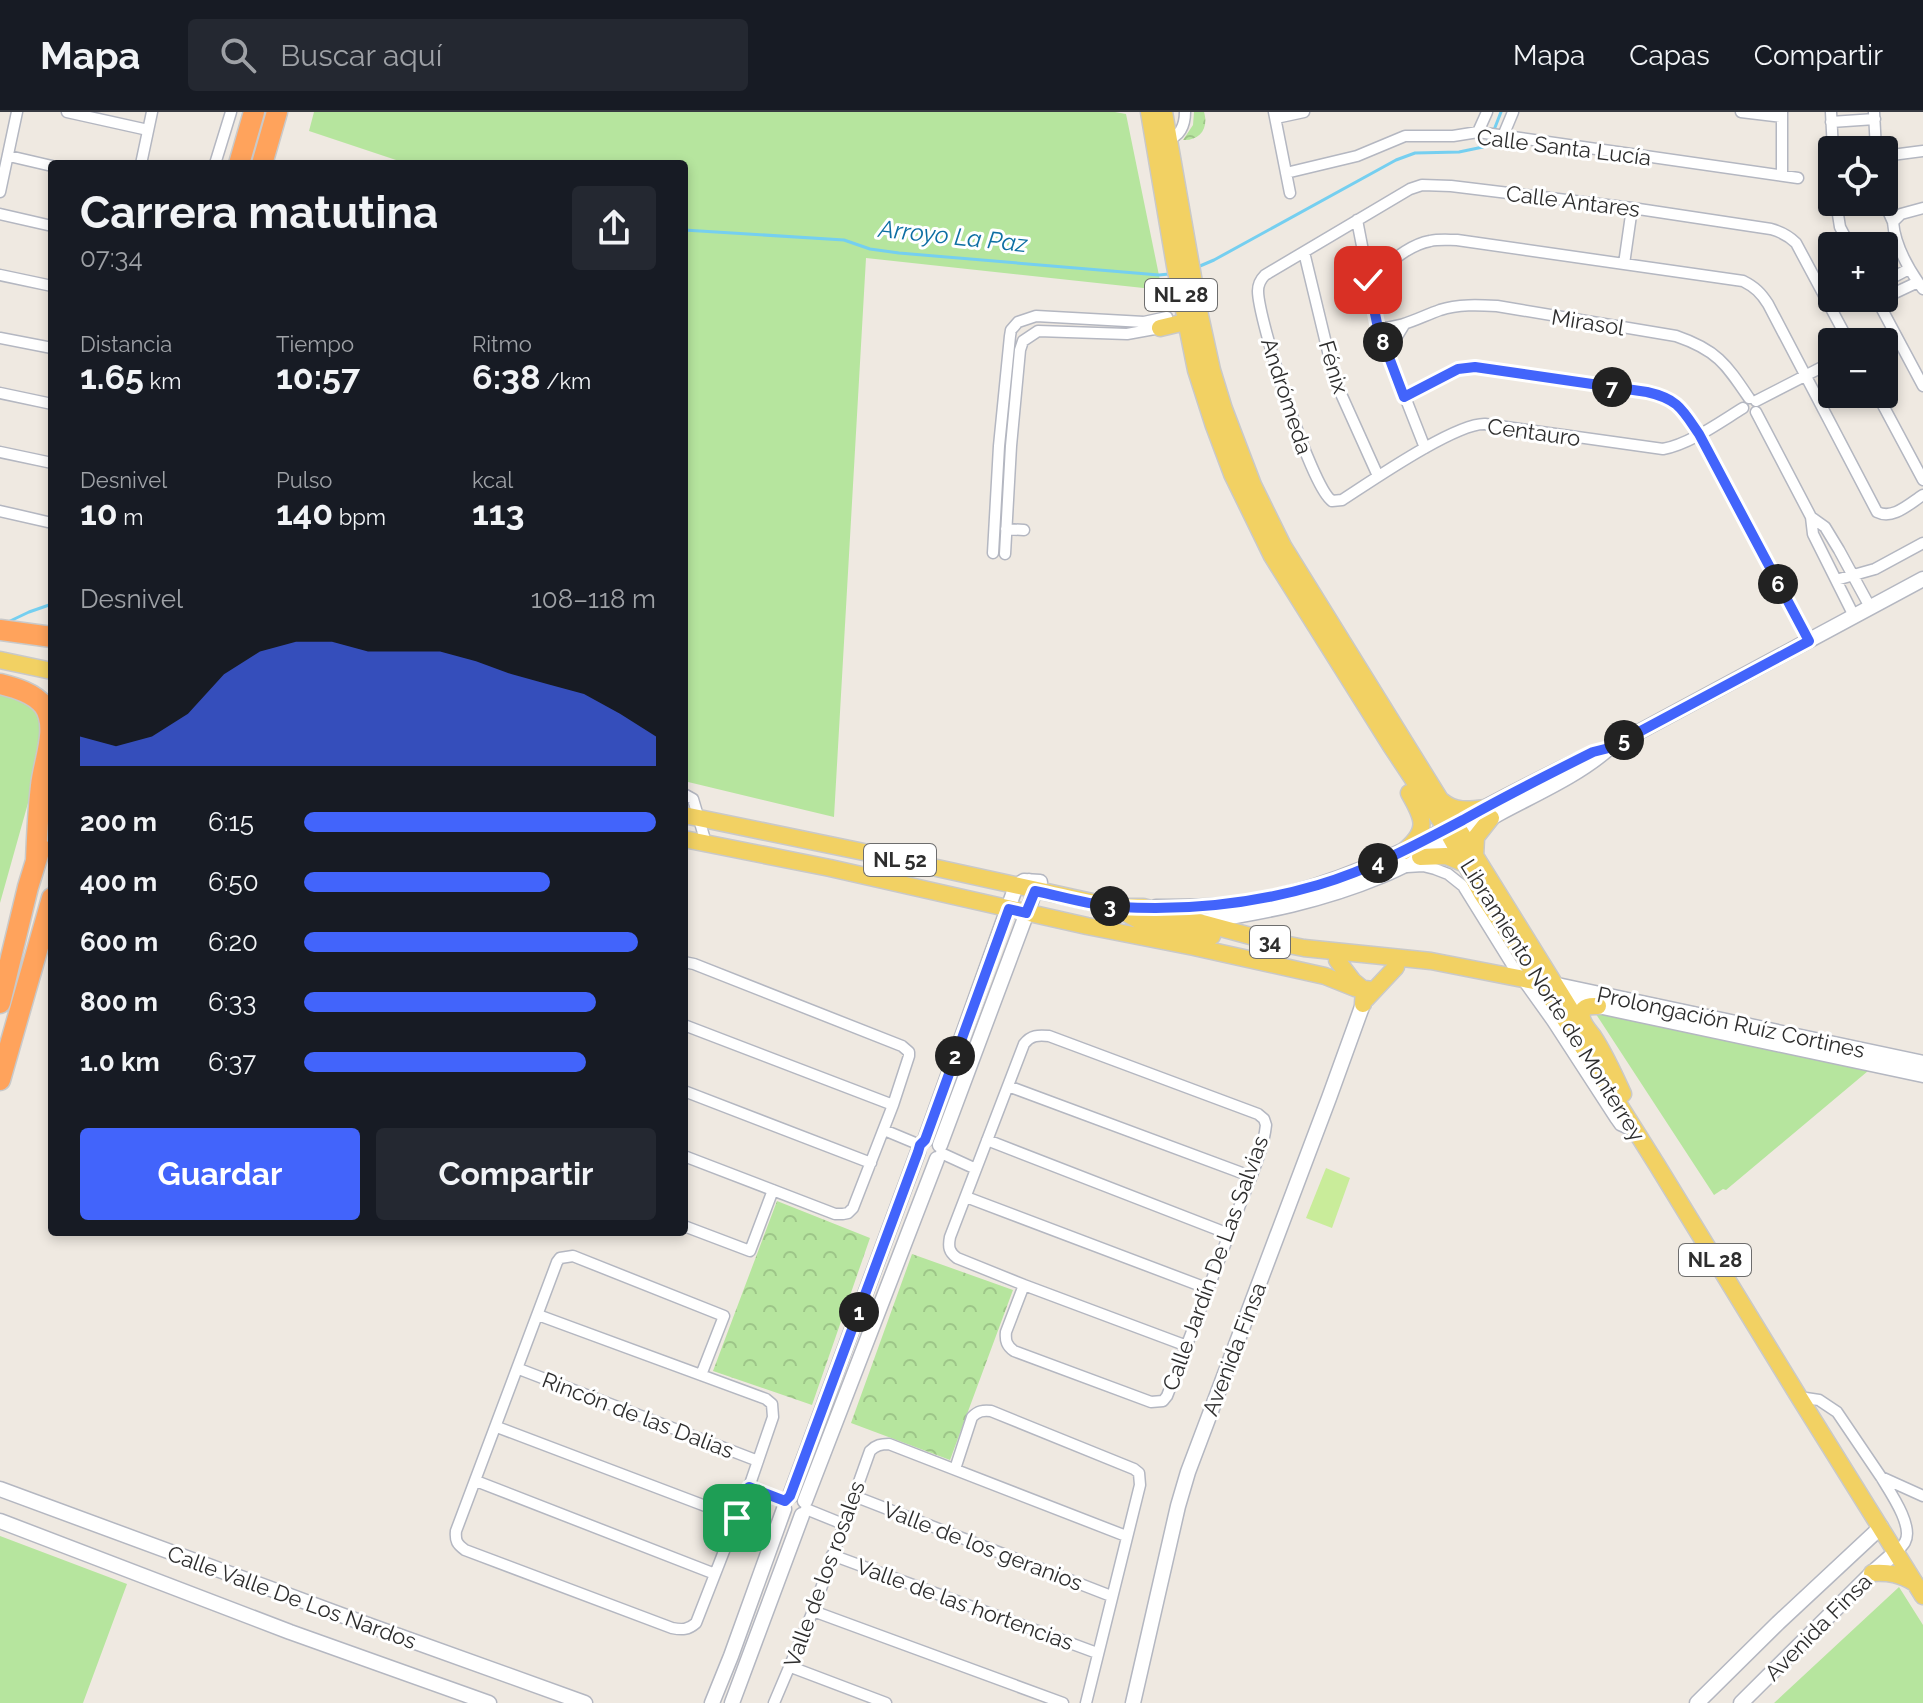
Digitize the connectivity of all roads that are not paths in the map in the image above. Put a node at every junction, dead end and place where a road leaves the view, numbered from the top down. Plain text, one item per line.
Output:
1 (17, 112) edge
2 (67, 112) edge
3 (152, 112) edge
4 (231, 112) edge
5 (254, 112) edge
6 (277, 112) edge
7 (1149, 112) edge
8 (1164, 112) edge
9 (1185, 112) edge
10 (1304, 112) edge
11 (1487, 112) edge
12 (1513, 112) edge
13 (1741, 112) edge
14 (1275, 115) edge
15 (1782, 115) edge
16 (1875, 116) edge
17 (1831, 117) edge
18 (148, 130) junction
19 (1479, 132) junction
20 (1160, 136) junction
21 (1502, 136) junction
22 (1876, 136) edge
23 (1923, 151) edge
24 (1898, 154) edge
25 (9, 156) junction
26 (142, 160) edge
27 (216, 160) edge
28 (240, 160) edge
29 (263, 160) edge
30 (48, 165) edge
31 (1286, 173) junction
32 (1782, 175) junction
33 (1798, 178) dead end
34 (0, 192) edge
35 (1290, 193) dead end
36 (1632, 208) junction
37 (1923, 208) edge
38 (0, 214) edge
39 (1890, 216) edge
40 (1357, 220) junction
41 (1893, 222) junction
42 (48, 225) edge
43 (1304, 252) junction
44 (1624, 264) junction
45 (1909, 269) junction
46 (1192, 274) junction
47 (0, 275) edge
48 (1898, 275) edge
49 (1260, 280) joint
50 (1368, 280) junction
51 (48, 285) edge
52 (1920, 286) edge
53 (1898, 293) edge
54 (1886, 312) edge
55 (1176, 319) junction
56 (1404, 325) junction
57 (1378, 328) junction
58 (1842, 328) edge
59 (0, 338) edge
60 (1191, 345) junction
61 (48, 347) edge
62 (1387, 353) junction
63 (1818, 369) edge
64 (1212, 370) junction
65 (1805, 376) junction
66 (1923, 386) edge
67 (0, 393) edge
68 (1404, 397) junction
69 (48, 403) edge
70 (1751, 405) junction
71 (1884, 408) edge
72 (1699, 434) junction
73 (1425, 448) junction
74 (0, 452) edge
75 (48, 462) edge
76 (1378, 476) junction
77 (1923, 480) edge
78 (1923, 495) edge
79 (1336, 501) joint
80 (0, 511) edge
81 (1811, 517) junction
82 (48, 522) edge
83 (1006, 529) junction
84 (1024, 530) dead end
85 (1923, 543) edge
86 (993, 553) dead end
87 (1005, 554) dead end
88 (1851, 575) junction
89 (1923, 579) edge
90 (1836, 580) junction
91 (1870, 607) junction
92 (1854, 616) junction
93 (0, 630) edge
94 (48, 636) edge
95 (1809, 641) junction
96 (4, 658) edge
97 (48, 664) edge
98 (1342, 669) junction
99 (48, 670) edge
100 (0, 684) edge
101 (48, 718) edge
102 (48, 746) edge
103 (1434, 802) junction
104 (690, 809) edge
105 (1488, 813) junction
106 (48, 822) edge
107 (1455, 832) junction
108 (688, 834) edge
109 (688, 837) edge
110 (706, 843) junction
111 (859, 851) junction
112 (1414, 851) junction
113 (36, 861) junction
114 (1470, 861) junction
115 (830, 868) junction
116 (1397, 869) junction
117 (1029, 883) junction
118 (1115, 907) junction
119 (1143, 907) junction
120 (1009, 909) junction
121 (48, 912) edge
122 (1026, 913) junction
123 (1198, 922) junction
124 (1163, 926) junction
125 (1226, 939) junction
126 (1194, 947) junction
127 (1337, 960) junction
128 (688, 963) edge
129 (1396, 967) junction
130 (1544, 988) junction
131 (1366, 995) junction
132 (976, 996) junction
133 (992, 1002) junction
134 (0, 1003) edge
135 (1598, 1006) junction
136 (967, 1021) junction
137 (688, 1027) edge
138 (982, 1027) junction
139 (1923, 1063) edge
140 (1923, 1075) edge
141 (0, 1080) edge
142 (1008, 1086) junction
143 (688, 1093) edge
144 (1625, 1099) junction
145 (893, 1105) junction
146 (884, 1130) junction
147 (987, 1140) junction
148 (921, 1146) junction
149 (939, 1152) junction
150 (688, 1158) edge
151 (871, 1163) junction
152 (976, 1169) junction
153 (1250, 1176) junction
154 (773, 1190) junction
155 (966, 1197) junction
156 (688, 1228) edge
157 (1229, 1234) junction
158 (1024, 1285) junction
159 (1209, 1289) junction
160 (538, 1315) junction
161 (857, 1317) junction
162 (874, 1323) junction
163 (850, 1337) junction
164 (866, 1344) junction
165 (1187, 1346) junction
166 (519, 1369) junction
167 (701, 1375) junction
168 (1805, 1398) junction
169 (497, 1427) junction
170 (758, 1461) junction
171 (955, 1469) junction
172 (1881, 1477) junction
173 (476, 1481) junction
174 (749, 1487) junction
175 (0, 1489) edge
176 (854, 1496) junction
177 (1923, 1496) edge
178 (786, 1502) junction
179 (804, 1509) junction
180 (737, 1518) junction
181 (0, 1521) edge
182 (843, 1524) junction
183 (1881, 1527) junction
184 (1126, 1536) junction
185 (1900, 1545) junction
186 (832, 1555) junction
187 (1872, 1573) junction
188 (715, 1574) junction
189 (1920, 1585) edge
190 (1111, 1596) junction
191 (813, 1611) junction
192 (1097, 1653) junction
193 (731, 1656) junction
194 (748, 1661) junction
195 (791, 1667) junction
196 (723, 1678) junction
197 (739, 1684) junction
198 (489, 1703) edge
199 (585, 1703) edge
200 (712, 1703) edge
201 (732, 1703) edge
202 (774, 1703) edge
203 (886, 1703) edge
204 (1063, 1703) edge
205 (1086, 1703) edge
206 (1133, 1703) edge
207 (1697, 1703) edge
208 (1741, 1703) edge

1 - 25 street
2 - 18 street
3 - 18 street
4 - 27 street
5 - 28 highway
6 - 29 highway
7 - 20 main road, Libramiento Norte de Monterrey / NL 28
8 - 20 main road
9 - 20 street
10 - 14 street
11 - 19 street
12 - 21 street
13 - 15 street
14 - 31 street
15 - 32 street
16 - 17 street
16 - 22 street
18 - 26 street
19 - 21 street, Calle Santa Lucía
19 - 31 street, Calle Santa Lucía
20 - 46 main road
20 - 55 main road, Libramiento Norte de Monterrey / NL 28
21 - 32 street, Calle Santa Lucía
23 - 24 street
25 - 30 street
25 - 34 street
31 - 35 street
32 - 33 street, Calle Santa Lucía
36 - 40 street, Calle Antares
36 - 44 street
36 - 58 street, Calle Antares
37 - 41 street
38 - 42 street
39 - 41 street
40 - 43 street, Calle Antares
40 - 50 street
41 - 45 street
43 - 49 street, Calle Antares
43 - 76 street, Fénix
44 - 50 street
44 - 65 street
45 - 48 street
45 - 52 street
46 - 55 main road
46 - 64 main road
47 - 51 street
49 - 79 street, Andrómeda
50 - 57 street
52 - 53 street
54 - 66 street
55 - 60 main road, Libramiento Norte de Monterrey / NL 28
55 - 60 main road
55 - 64 main road
55 - 83 street
55 - 86 street
56 - 57 street, Mirasol
56 - 62 street
56 - 70 street, Mirasol
57 - 62 street
59 - 61 street
60 - 98 main road, Libramiento Norte de Monterrey / NL 28
62 - 68 street
63 - 65 street
64 - 103 main road
65 - 70 street
65 - 78 street
67 - 69 street
68 - 72 street
68 - 73 street
70 - 72 street, Centauro
70 - 81 street, Mirasol
71 - 77 street
72 - 73 street, Centauro
72 - 95 street
73 - 76 street, Centauro
74 - 75 street
76 - 79 street, Centauro
80 - 82 street
81 - 88 street, Mirasol
81 - 90 street, Mirasol
83 - 84 street
83 - 87 street
85 - 88 street
88 - 90 street
88 - 91 street, Mirasol
89 - 91 street, NL 52
90 - 92 street, Mirasol
91 - 92 street, NL 52
92 - 95 street, NL 52
93 - 94 highway
95 - 105 street, NL 52
96 - 97 main road
96 - 99 main road
98 - 103 main road, Libramiento Norte de Monterrey / NL 28
98 - 112 main road
100 - 101 highway
102 - 113 highway
103 - 105 main road
103 - 107 main road, Libramiento Norte de Monterrey / NL 28
103 - 112 main road
104 - 108 main road
104 - 110 street
104 - 111 main road, NL 52
104 - 117 main road
105 - 107 street, NL 52
105 - 114 main road
106 - 113 highway
107 - 112 street, NL 52
107 - 114 main road, Libramiento Norte de Monterrey / NL 28
109 - 110 main road
110 - 115 main road
111 - 115 main road
111 - 117 main road, NL 52
112 - 114 main road
112 - 116 street, NL 52
112 - 119 street, NL 52
113 - 134 highway
114 - 130 main road, Libramiento Norte de Monterrey / NL 28
115 - 120 main road
116 - 123 street, NL 52
116 - 130 street
117 - 118 main road, NL 52
117 - 119 main road
117 - 120 street
117 - 122 street
118 - 119 main road, NL 52
118 - 124 main road, NL 52
119 - 123 main road, 34
120 - 122 main road
120 - 132 street
121 - 141 highway
122 - 126 main road
122 - 133 street
123 - 124 street, NL 52
123 - 130 main road, 34
124 - 125 main road, 34
125 - 126 main road
125 - 127 main road, 34
126 - 131 main road
127 - 129 main road, 34
127 - 131 main road
128 - 145 street
129 - 130 main road, 34
129 - 131 main road
130 - 135 street, Prolongación Ruíz Cortines
130 - 139 street, Prolongación Ruíz Cortines
130 - 144 main road
130 - 168 main road, Libramiento Norte de Monterrey / NL 28
131 - 206 street, Avenida Finsa
132 - 133 street
132 - 136 street
133 - 138 street
135 - 140 street, Prolongación Ruíz Cortines
135 - 144 main road
136 - 138 street
136 - 148 street
137 - 145 street
138 - 149 street
142 - 147 street
142 - 153 street
142 - 153 street, Calle Jardín De Las Salvias
143 - 151 street
144 - 168 main road
145 - 146 street
146 - 148 street
146 - 151 street
147 - 152 street
147 - 157 street
148 - 149 street
148 - 161 street
149 - 152 street
149 - 162 street
150 - 154 street
151 - 154 street
152 - 155 street
153 - 157 street, Calle Jardín De Las Salvias
154 - 156 street
155 - 158 street
155 - 159 street
157 - 159 street, Calle Jardín De Las Salvias
158 - 165 street
158 - 165 street, Calle Jardín De Las Salvias
159 - 165 street, Calle Jardín De Las Salvias
160 - 166 street
160 - 167 street
160 - 167 street
161 - 162 street
161 - 163 street
162 - 164 street
163 - 164 street
163 - 178 street
164 - 179 street
166 - 169 street
166 - 170 street, Rincón de las Dalias
167 - 170 street
168 - 172 street
168 - 183 main road, Libramiento Norte de Monterrey / NL 28
168 - 185 main road
169 - 173 street
169 - 180 street
170 - 174 street
171 - 176 street, Valle de los rosales
171 - 184 street
171 - 184 street
172 - 177 street
172 - 185 street
173 - 188 street
173 - 188 street
174 - 178 street
174 - 180 street
175 - 199 street, Calle Valle De Los Nardos
176 - 182 street, Valle de los rosales
176 - 190 street, Valle de los geranios
178 - 179 street
178 - 193 street
179 - 182 street
179 - 194 street
180 - 188 street
181 - 198 street, Calle Valle De Los Nardos
182 - 186 street, Valle de los rosales
183 - 185 main road, Libramiento Norte de Monterrey / NL 28
183 - 207 street, Avenida Finsa
184 - 190 street
185 - 187 street, Avenida Finsa
185 - 189 main road, Libramiento Norte de Monterrey / NL 28
186 - 191 street, Valle de los rosales
186 - 192 street, Valle de las hortencias
187 - 189 main road
187 - 208 street, Avenida Finsa
190 - 192 street
191 - 195 street, Valle de los rosales
191 - 204 street
192 - 205 street
193 - 194 street
193 - 196 street
194 - 197 street
195 - 202 street, Valle de los rosales
195 - 203 street
196 - 197 street
196 - 200 street
197 - 201 street

